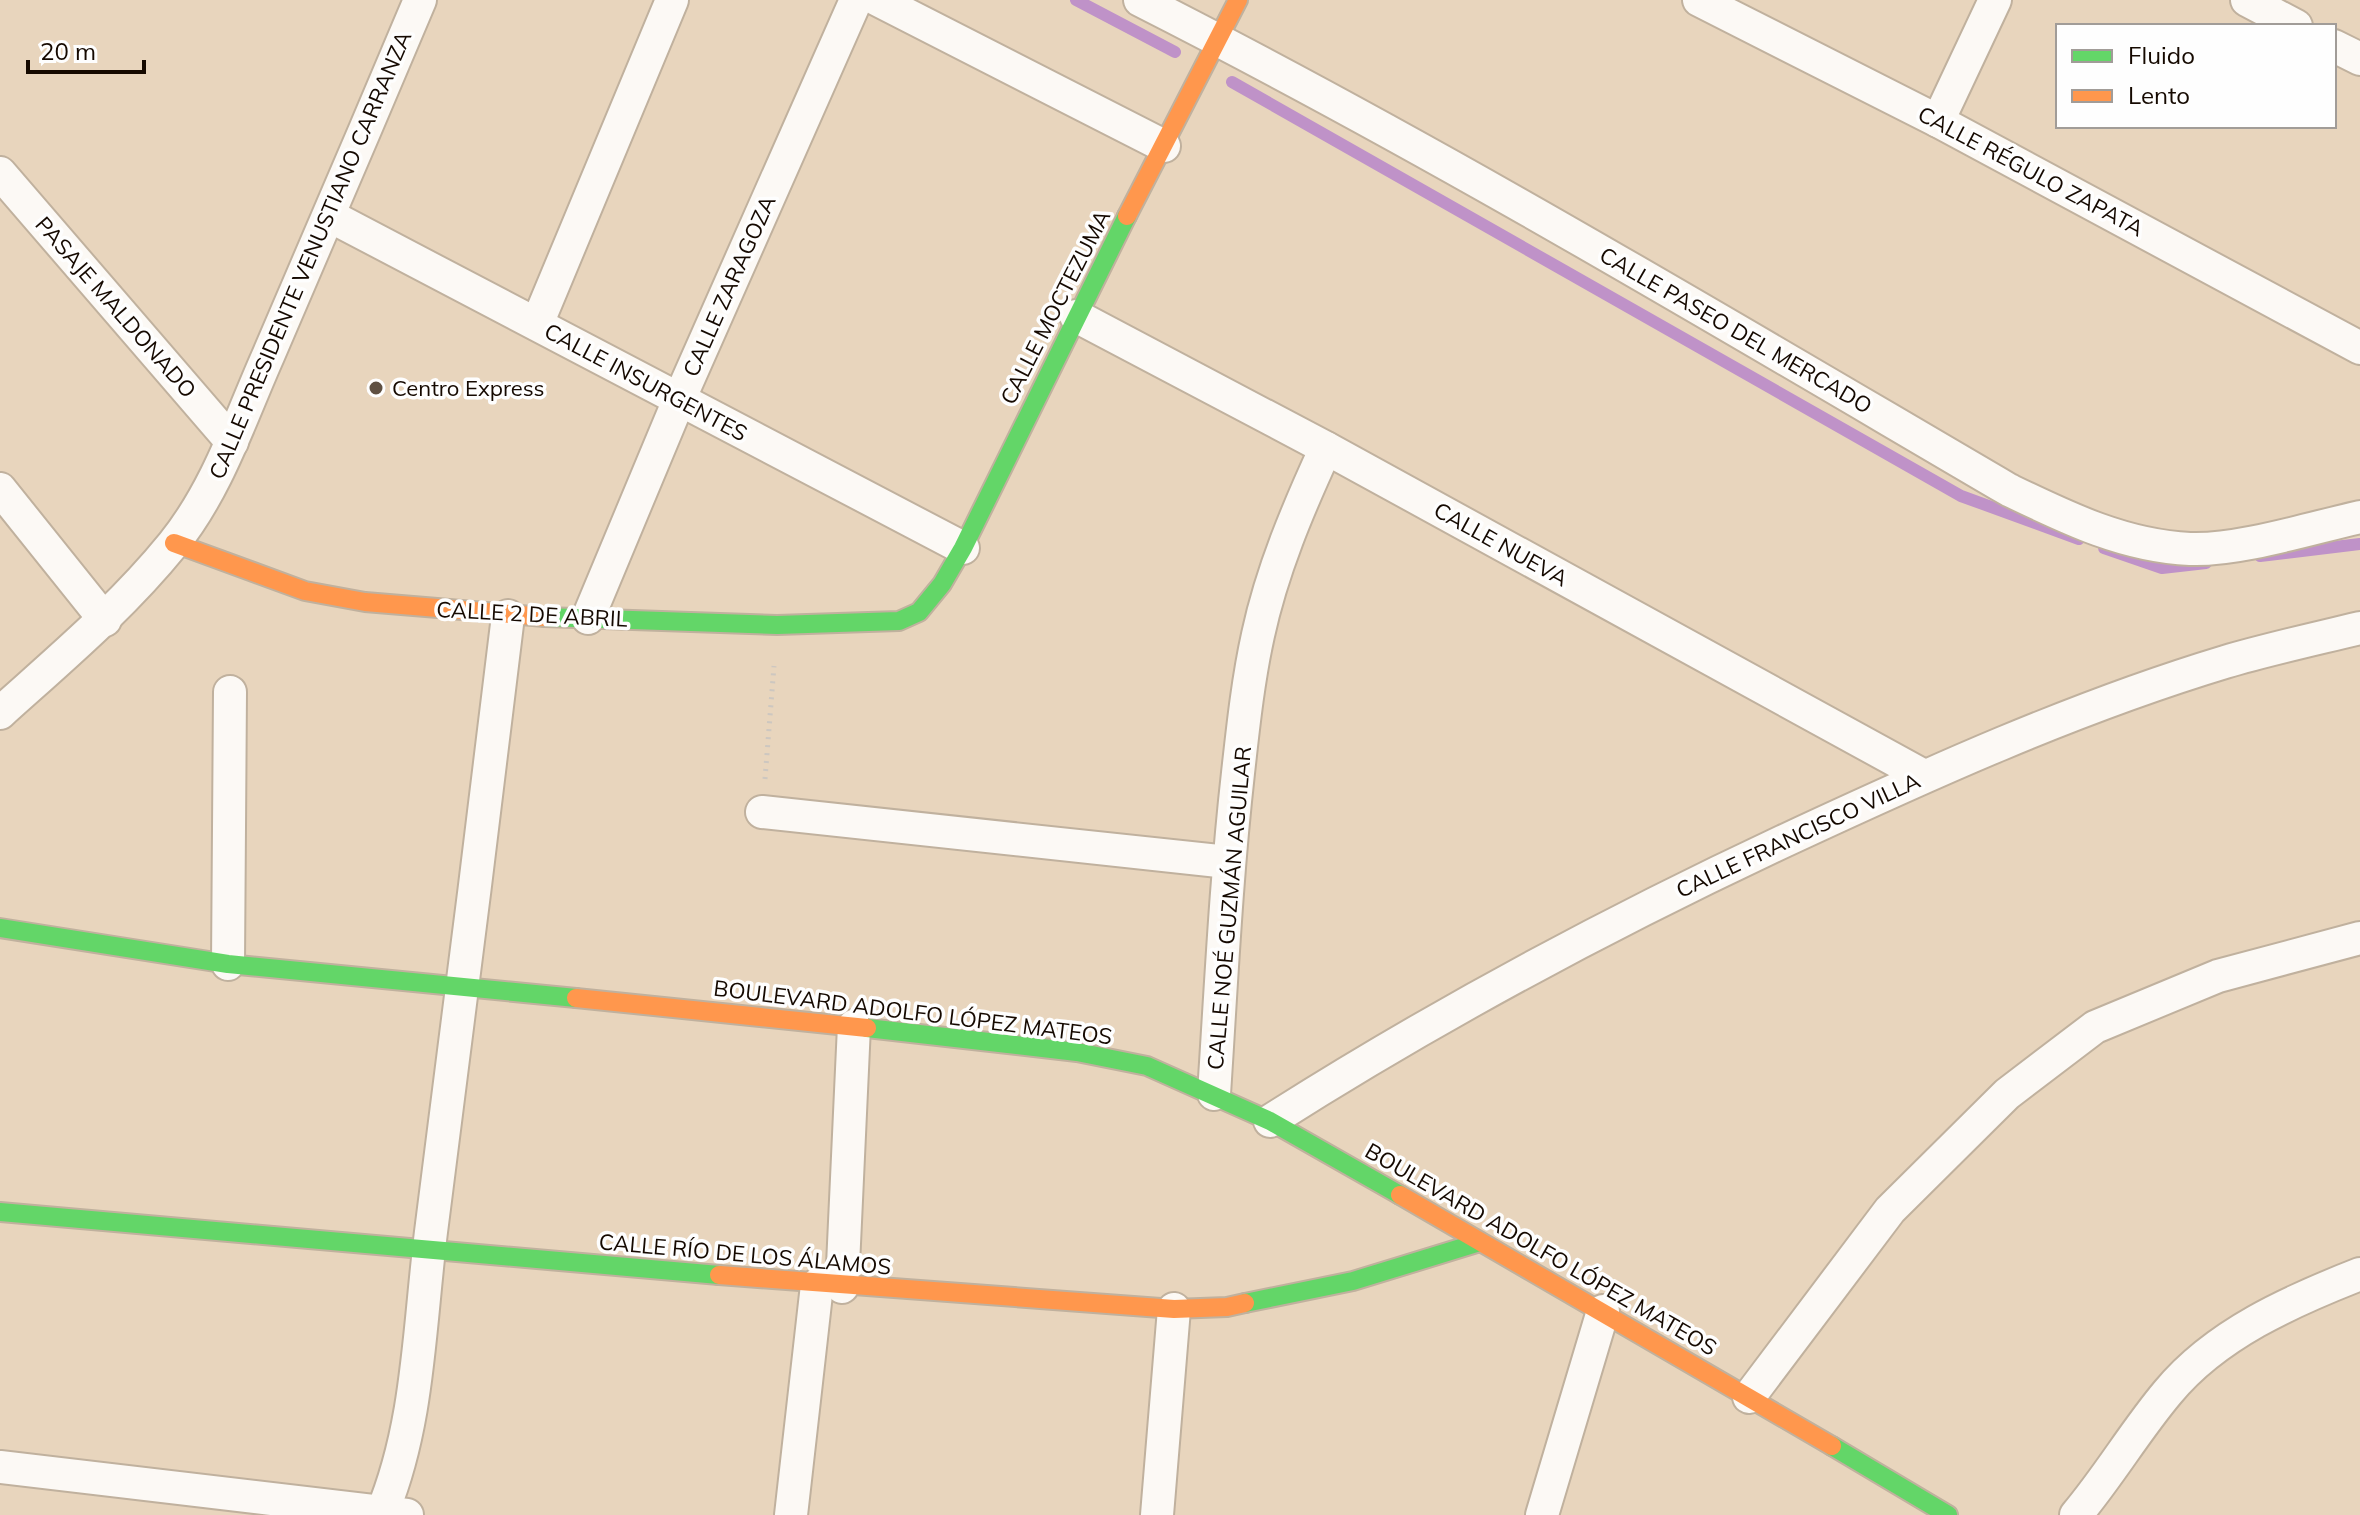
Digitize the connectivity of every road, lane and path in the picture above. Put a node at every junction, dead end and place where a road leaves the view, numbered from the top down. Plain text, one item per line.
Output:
1 (420, 0) edge
2 (672, 0) edge
3 (856, 0) edge
4 (878, 0) edge
5 (1140, 0) edge
6 (1238, 0) edge
7 (1699, 0) edge
8 (1995, 0) edge
9 (2247, 0) edge
10 (2292, 24) edge
11 (1217, 39) junction
12 (2336, 47) edge
13 (2360, 59) edge
14 (1938, 121) junction
15 (1164, 146) junction
16 (0, 173) edge
17 (330, 216) junction
18 (1076, 316) junction
19 (537, 324) junction
20 (2360, 348) edge
21 (679, 400) junction
22 (232, 442) junction
23 (1326, 448) junction
24 (0, 489) edge
25 (2360, 517) edge
26 (174, 543) junction
27 (963, 548) junction
28 (508, 616) junction
29 (588, 618) junction
30 (105, 620) junction
31 (899, 621) joint
32 (777, 625) junction
33 (2360, 628) edge
34 (230, 692) dead end
35 (0, 713) edge
36 (1924, 776) junction
37 (762, 812) joint
38 (1228, 862) junction
39 (0, 928) edge
40 (2360, 938) edge
41 (228, 964) junction
42 (463, 989) junction
43 (854, 1026) junction
44 (1214, 1094) junction
45 (1270, 1121) junction
46 (0, 1212) edge
47 (1480, 1242) junction
48 (428, 1252) junction
49 (2360, 1274) edge
50 (830, 1286) junction
51 (1174, 1309) junction
52 (1603, 1311) junction
53 (1749, 1397) junction
54 (0, 1467) edge
55 (390, 1514) edge
56 (791, 1515) edge
57 (1157, 1515) edge
58 (1542, 1515) edge
59 (1948, 1515) edge
60 (2076, 1515) edge

1 - 17 street, CALLE PRESIDENTE VENUSTIANO CARRANZA
2 - 19 street
3 - 21 street, CALLE ZARAGOZA
4 - 15 street
5 - 11 street, CALLE PASEO DEL MERCADO
6 - 11 street, CALLE MOCTEZUMA
7 - 14 street, CALLE RÉGULO ZAPATA
8 - 14 street
9 - 10 street
11 - 15 street, CALLE MOCTEZUMA
11 - 25 street, CALLE PASEO DEL MERCADO
12 - 13 street
14 - 20 street, CALLE RÉGULO ZAPATA
15 - 18 street, CALLE MOCTEZUMA
16 - 22 street, PASAJE MALDONADO
17 - 19 street, CALLE INSURGENTES
17 - 22 street, CALLE PRESIDENTE VENUSTIANO CARRANZA
18 - 23 street, CALLE NUEVA
18 - 27 street, CALLE MOCTEZUMA
19 - 21 street, CALLE INSURGENTES
21 - 27 street, CALLE INSURGENTES
21 - 29 street, CALLE ZARAGOZA
22 - 26 street, CALLE PRESIDENTE VENUSTIANO CARRANZA
23 - 36 street, CALLE NUEVA
23 - 38 street, CALLE NOÉ GUZMÁN AGUILAR
24 - 30 street
26 - 28 street, CALLE 2 DE ABRIL
26 - 30 street, CALLE PRESIDENTE VENUSTIANO CARRANZA
27 - 31 street, CALLE MOCTEZUMA
28 - 29 street, CALLE 2 DE ABRIL
28 - 42 street
29 - 32 street, CALLE 2 DE ABRIL
30 - 35 street, CALLE PRESIDENTE VENUSTIANO CARRANZA
31 - 32 street, CALLE 2 DE ABRIL
32 - 37 path
33 - 36 street, CALLE FRANCISCO VILLA
34 - 41 street
36 - 45 street, CALLE FRANCISCO VILLA
37 - 38 street
38 - 44 street, CALLE NOÉ GUZMÁN AGUILAR
39 - 41 street, BOULEVARD ADOLFO LÓPEZ MATEOS
40 - 53 street
41 - 42 street, BOULEVARD ADOLFO LÓPEZ MATEOS
42 - 43 street, BOULEVARD ADOLFO LÓPEZ MATEOS
42 - 48 street
43 - 44 street, BOULEVARD ADOLFO LÓPEZ MATEOS
43 - 50 street
44 - 45 street, BOULEVARD ADOLFO LÓPEZ MATEOS
45 - 47 street, BOULEVARD ADOLFO LÓPEZ MATEOS
46 - 48 street, CALLE RÍO DE LOS ÁLAMOS
47 - 51 street, CALLE RÍO DE LOS ÁLAMOS
47 - 52 street, BOULEVARD ADOLFO LÓPEZ MATEOS
48 - 50 street, CALLE RÍO DE LOS ÁLAMOS
48 - 55 street
49 - 60 street
50 - 51 street, CALLE RÍO DE LOS ÁLAMOS
50 - 56 street
51 - 57 street
52 - 53 street, BOULEVARD ADOLFO LÓPEZ MATEOS
52 - 58 street
53 - 59 street, BOULEVARD ADOLFO LÓPEZ MATEOS
54 - 55 street

